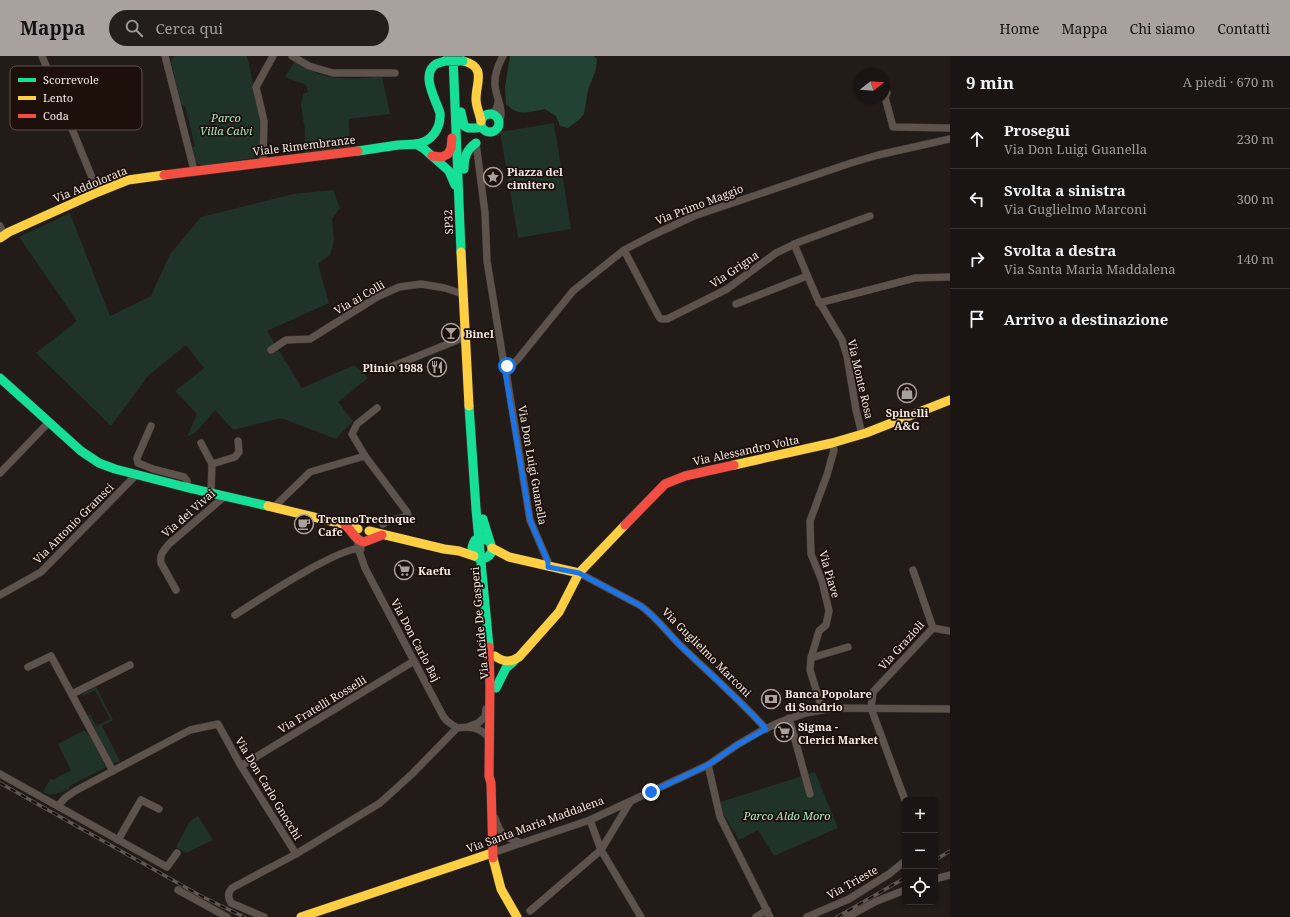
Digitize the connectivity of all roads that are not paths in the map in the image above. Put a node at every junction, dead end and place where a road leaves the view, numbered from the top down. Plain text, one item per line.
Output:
1 (42, 56) edge
2 (164, 56) edge
3 (273, 56) edge
4 (292, 56) edge
5 (503, 56) edge
6 (449, 58) edge
7 (46, 66) edge
8 (454, 70) junction
9 (395, 73) dead end
10 (454, 88) junction
11 (498, 102) junction
12 (887, 104) edge
13 (482, 119) junction
14 (499, 122) junction
15 (950, 128) edge
16 (72, 130) edge
17 (491, 132) junction
18 (950, 139) edge
19 (476, 143) junction
20 (416, 144) junction
21 (432, 156) junction
22 (262, 163) junction
23 (194, 170) junction
24 (98, 192) junction
25 (459, 200) junction
26 (870, 216) dead end
27 (0, 226) edge
28 (2, 236) edge
29 (794, 244) junction
30 (461, 245) joint
31 (624, 250) junction
32 (807, 276) junction
33 (950, 277) edge
34 (463, 294) junction
35 (819, 303) junction
36 (736, 304) dead end
37 (465, 337) junction
38 (271, 350) dead end
39 (504, 365) junction
40 (386, 369) dead end
41 (0, 378) edge
42 (950, 400) edge
43 (377, 408) dead end
44 (49, 422) junction
45 (151, 426) dead end
46 (862, 434) junction
47 (238, 441) dead end
48 (201, 443) dead end
49 (832, 443) junction
50 (365, 456) junction
51 (212, 464) junction
52 (0, 473) edge
53 (137, 474) junction
54 (188, 488) junction
55 (210, 493) junction
56 (225, 496) junction
57 (274, 507) junction
58 (478, 509) junction
59 (383, 524) dead end
60 (361, 539) junction
61 (483, 542) junction
62 (462, 547) junction
63 (452, 549) junction
64 (480, 558) junction
65 (548, 567) junction
66 (913, 570) dead end
67 (579, 573) junction
68 (176, 590) dead end
69 (0, 595) edge
70 (235, 615) dead end
71 (933, 628) junction
72 (950, 631) edge
73 (848, 647) dead end
74 (492, 653) junction
75 (811, 658) junction
76 (514, 661) junction
77 (414, 662) junction
78 (130, 665) dead end
79 (28, 667) dead end
80 (496, 688) junction
81 (72, 694) junction
82 (871, 708) junction
83 (822, 709) junction
84 (950, 710) edge
85 (789, 718) junction
86 (468, 727) junction
87 (457, 728) junction
88 (766, 729) junction
89 (487, 741) junction
90 (708, 765) junction
91 (241, 766) junction
92 (113, 770) junction
93 (0, 774) edge
94 (492, 777) junction
95 (810, 794) dead end
96 (905, 797) edge
97 (630, 802) junction
98 (58, 806) junction
99 (492, 806) junction
100 (159, 809) dead end
101 (590, 820) junction
102 (118, 840) junction
103 (522, 843) junction
104 (601, 850) junction
105 (177, 853) dead end
106 (492, 853) junction
107 (296, 854) junction
108 (902, 863) edge
109 (950, 875) edge
110 (938, 878) edge
111 (178, 890) dead end
112 (902, 891) edge
113 (530, 911) dead end
114 (768, 914) edge
115 (227, 917) edge
116 (264, 917) edge
117 (301, 917) edge
118 (517, 917) edge
119 (641, 917) edge
120 (756, 917) edge
121 (807, 917) edge
122 (847, 917) edge

1 - 7 street
2 - 23 street
3 - 22 street
4 - 9 street
5 - 11 street
6 - 8 street, SP32
6 - 13 street, bridge
6 - 20 street
8 - 10 street, SP32
8 - 13 street
10 - 21 street
10 - 25 street, SP32
11 - 13 street
11 - 14 street
12 - 15 street
13 - 14 street
13 - 17 street
13 - 19 street
14 - 17 street
16 - 24 street
17 - 19 street
18 - 31 street, Via Primo Maggio
19 - 25 street
19 - 39 street
20 - 21 street
20 - 22 street, Viale Rimembranze
21 - 25 street
22 - 23 street, Viale Rimembranze
23 - 24 street, Via Addolorata
24 - 28 street, Via Addolorata
25 - 30 street, SP32 / SP32
26 - 29 street, Via Grigna
27 - 28 street
29 - 31 street, Via Grigna
29 - 32 street, Via Monte Rosa
30 - 34 street, Via Alcide De Gasperi / SP32
31 - 39 street, Via Primo Maggio
32 - 35 street, Via Monte Rosa
32 - 36 street
33 - 35 street
34 - 37 street, Via Alcide De Gasperi / SP32
34 - 38 street, Via ai Colli
35 - 46 street, Via Monte Rosa
37 - 40 street
37 - 58 street, Via Alcide De Gasperi / SP32
39 - 65 street, Via Don Luigi Guanella
41 - 44 street
42 - 46 street, Via Alessandro Volta
43 - 50 street
44 - 52 street
44 - 53 street
45 - 54 street
46 - 49 street, Via Alessandro Volta
47 - 51 street
48 - 51 street
49 - 67 street, Via Alessandro Volta
49 - 75 street, Via Piave
50 - 57 street
50 - 59 street
51 - 55 street
53 - 54 street
53 - 69 street, Via Antonio Gramsci
54 - 55 street
55 - 56 street
56 - 57 street
56 - 68 street, Via dei Vivai
57 - 60 street
58 - 61 street, Via Alcide De Gasperi / SP32
58 - 62 street
60 - 63 street
60 - 70 street
60 - 77 street, Via Don Carlo Baj
61 - 62 street
61 - 64 street, Via Alcide De Gasperi / SP32
61 - 64 street
61 - 65 street, Via Guglielmo Marconi
62 - 63 street
63 - 64 street
64 - 74 street, Via Alcide De Gasperi / SP32
64 - 74 street, Via Alcide De Gasperi / SP32
65 - 67 street, Via Guglielmo Marconi
66 - 71 street, Via Grazioli
67 - 76 street, Via Alessandro Volta
67 - 88 street, Via Guglielmo Marconi
71 - 72 street
71 - 82 street, Via Grazioli
73 - 75 street
74 - 76 street
74 - 80 street, Via Alcide De Gasperi / SP32
74 - 86 street, Via Alcide De Gasperi
74 - 89 street, Via Alcide De Gasperi / SP32
75 - 83 street, Via Piave
76 - 80 street, Via Alessandro Volta
77 - 87 street, Via Don Carlo Baj
77 - 91 street, Via Fratelli Rosselli
78 - 81 street
79 - 81 street
80 - 94 street, Via Alcide De Gasperi / SP32
81 - 92 street
82 - 83 street, Via Santa Maria Maddalena
82 - 84 street, Via Santa Maria Maddalena
82 - 96 street
83 - 85 street, Via Santa Maria Maddalena
85 - 88 street, Via Santa Maria Maddalena
85 - 95 street
86 - 87 street
86 - 89 street
87 - 107 street
88 - 90 street, Via Santa Maria Maddalena
89 - 94 street, Via Alcide De Gasperi
90 - 97 street, Via Santa Maria Maddalena
90 - 114 street
91 - 92 street, Via Don Carlo Gnocchi
91 - 107 street, Via Don Carlo Gnocchi
92 - 98 street, Via Don Carlo Gnocchi
93 - 98 street
94 - 99 street, Via Alcide De Gasperi / SP32
97 - 101 street, Via Santa Maria Maddalena
97 - 104 street
98 - 102 street
99 - 103 street
99 - 106 street, Via Alcide De Gasperi / SP32
100 - 102 street
101 - 103 street, Via Santa Maria Maddalena
101 - 104 street
102 - 105 street
103 - 106 street, Via Santa Maria Maddalena
104 - 113 street
104 - 119 street
106 - 117 street, Via Santa Maria Maddalena
106 - 118 street, Via Alcide De Gasperi / SP32
107 - 116 street, Via Don Carlo Gnocchi
108 - 121 street, Via Trieste
109 - 110 street
111 - 115 street
112 - 122 street
114 - 120 street

